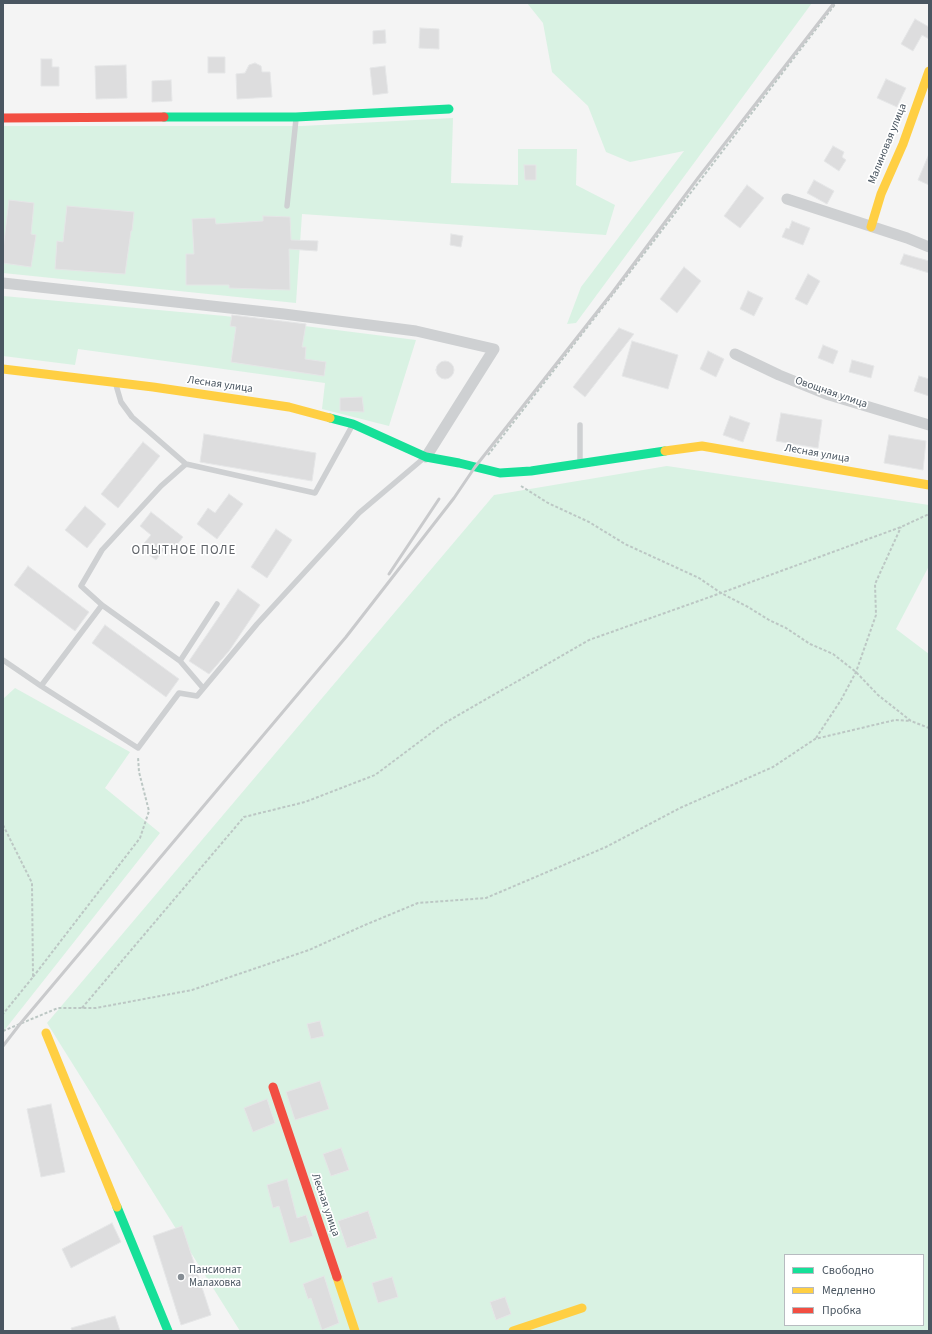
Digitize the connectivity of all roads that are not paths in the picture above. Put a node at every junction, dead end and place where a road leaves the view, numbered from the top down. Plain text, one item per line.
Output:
1 (929, 71) edge
2 (449, 110) dead end
3 (296, 117) junction
4 (3, 118) edge
5 (787, 199) dead end
6 (286, 206) dead end
7 (871, 227) junction
8 (929, 247) edge
9 (3, 283) edge
10 (736, 354) dead end
11 (3, 369) edge
12 (115, 383) junction
13 (353, 424) junction
14 (580, 425) dead end
15 (929, 425) edge
16 (426, 457) junction
17 (186, 464) junction
18 (580, 464) junction
19 (929, 485) edge
20 (217, 604) dead end
21 (102, 606) junction
22 (3, 660) edge
23 (180, 661) junction
24 (41, 686) junction
25 (203, 688) junction
26 (46, 1033) dead end
27 (273, 1087) dead end
28 (582, 1308) dead end
29 (168, 1331) edge
30 (356, 1331) edge
31 (514, 1331) edge

1 - 7 street, Малиновая улица
2 - 3 street
3 - 4 street
3 - 6 lane
5 - 7 street
7 - 8 street
9 - 16 street
10 - 15 street, Овощная улица
11 - 12 street, Лесная улица
12 - 13 street, Лесная улица
12 - 17 lane
13 - 16 street, Лесная улица
13 - 17 lane
14 - 18 lane
16 - 18 street, Лесная улица
16 - 25 lane
17 - 21 lane
18 - 19 street, Лесная улица
20 - 23 lane
21 - 23 lane
21 - 24 lane
22 - 24 lane
23 - 25 lane
24 - 25 lane
26 - 29 street
27 - 30 street, Лесная улица
28 - 31 street

